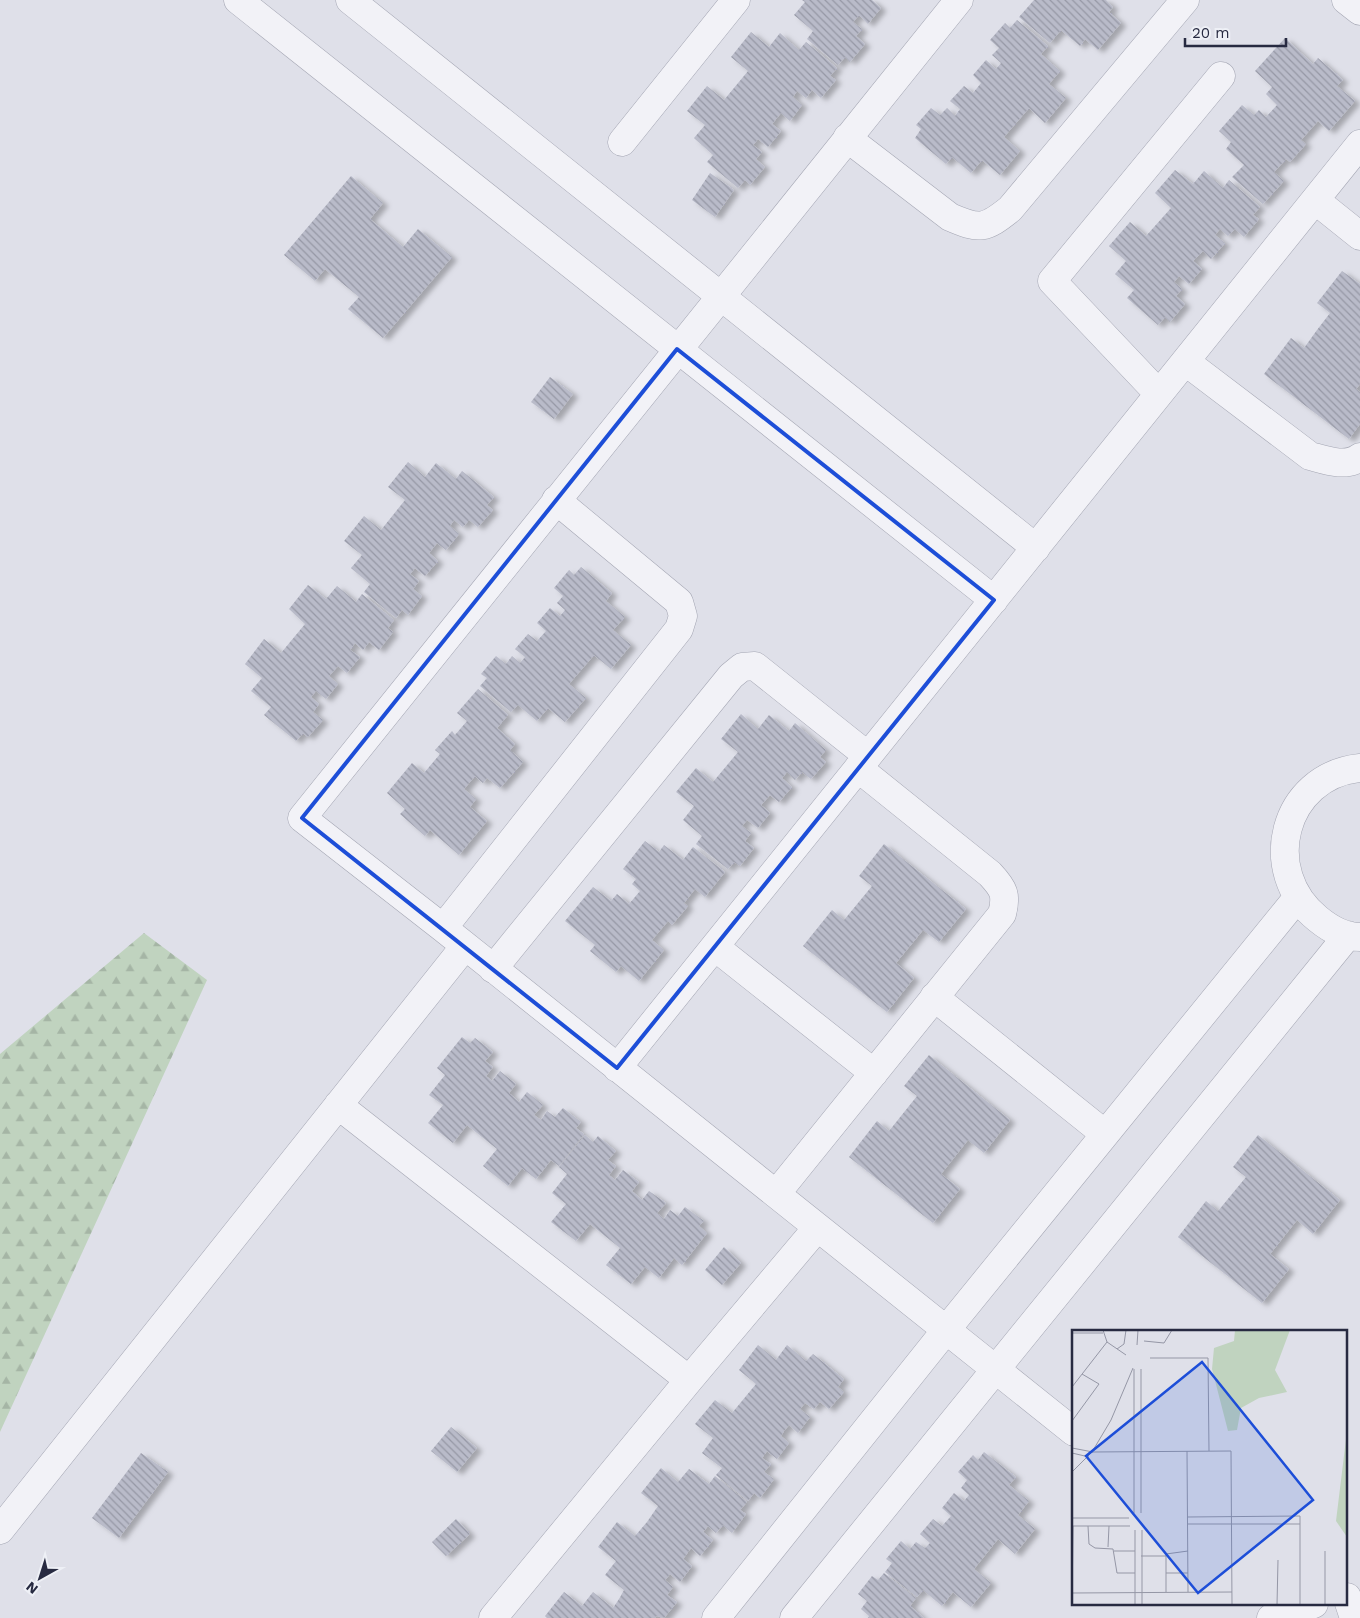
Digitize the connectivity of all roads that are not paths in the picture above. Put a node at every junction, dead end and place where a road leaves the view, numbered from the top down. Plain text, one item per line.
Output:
1 (238, 0) edge
2 (350, 0) edge
3 (736, 0) edge
4 (959, 0) edge
5 (1185, 0) edge
6 (1346, 0) edge
7 (1360, 11) edge
8 (1221, 76) dead end
9 (847, 138) junction
10 (622, 142) dead end
11 (1360, 144) edge
12 (1315, 200) junction
13 (1360, 236) edge
14 (720, 295) junction
15 (677, 349) junction
16 (1186, 362) junction
17 (1159, 394) junction
18 (1360, 457) edge
19 (556, 500) junction
20 (1036, 548) junction
21 (994, 600) junction
22 (863, 762) junction
23 (1360, 768) edge
24 (1298, 897) junction
25 (443, 928) junction
26 (1354, 936) edge
27 (465, 946) junction
28 (715, 947) junction
29 (493, 969) junction
30 (934, 997) junction
31 (617, 1068) junction
32 (874, 1073) junction
33 (338, 1105) junction
34 (1105, 1134) junction
35 (776, 1194) junction
36 (817, 1228) junction
37 (946, 1330) junction
38 (996, 1370) junction
39 (688, 1380) junction
40 (1072, 1430) edge
41 (0, 1530) edge
42 (1348, 1602) edge
43 (493, 1618) edge
44 (716, 1618) edge
45 (794, 1618) edge
46 (1354, 1618) edge

1 - 15 street
2 - 14 street
3 - 10 street
4 - 9 street
5 - 9 street
6 - 7 street
8 - 17 street
9 - 14 street
11 - 12 street
12 - 13 street
12 - 16 street
14 - 15 street
14 - 20 street
15 - 19 street
15 - 21 street
16 - 17 street
16 - 18 street
17 - 20 street
19 - 25 street
19 - 25 street
20 - 21 street
21 - 22 street
22 - 28 street
22 - 29 street
22 - 30 street
23 - 24 street
24 - 26 street
24 - 34 street
25 - 27 street
26 - 38 street
27 - 29 street
27 - 33 street
28 - 31 street
28 - 32 street
29 - 31 street
30 - 32 street
30 - 34 street
31 - 35 street
32 - 35 street
33 - 39 street
33 - 41 street
34 - 37 street
35 - 36 street
36 - 37 street
36 - 39 street
37 - 38 street
37 - 44 street
38 - 40 street
38 - 45 street
39 - 43 street
42 - 46 street

